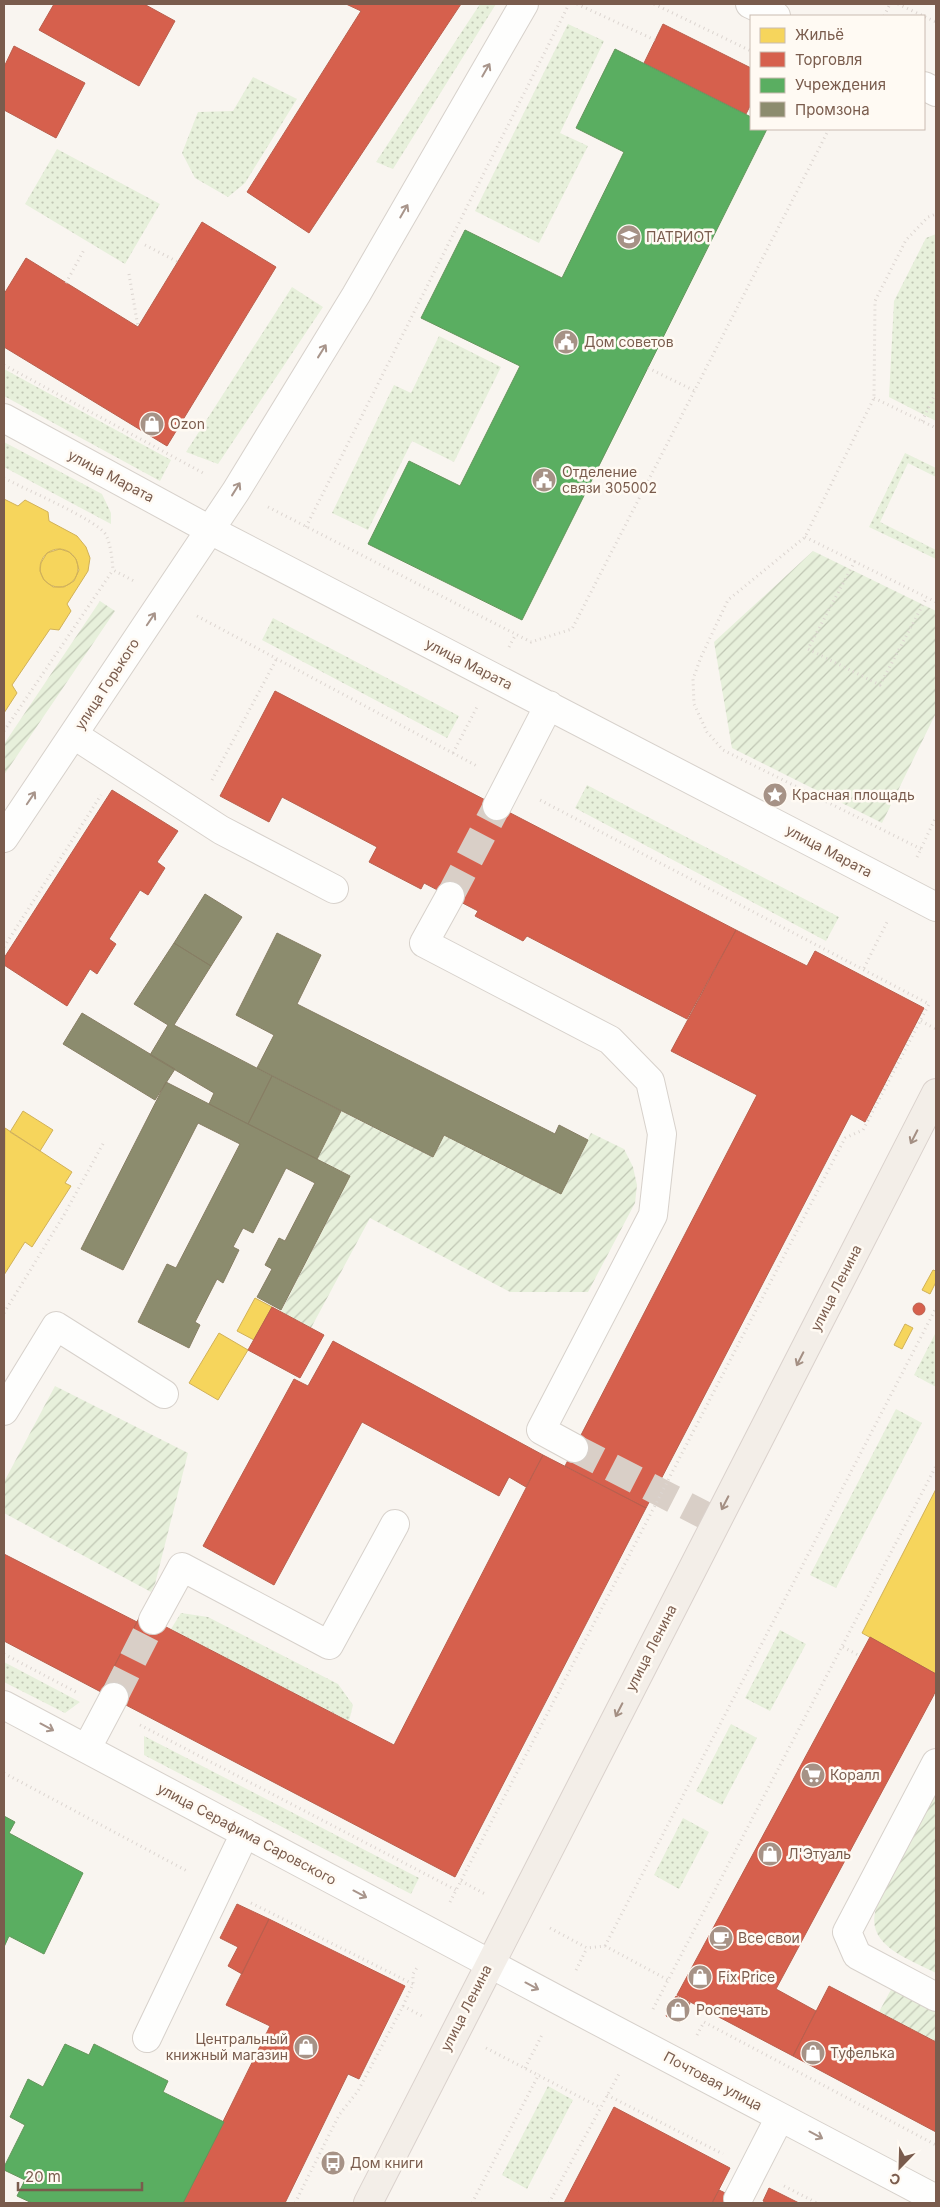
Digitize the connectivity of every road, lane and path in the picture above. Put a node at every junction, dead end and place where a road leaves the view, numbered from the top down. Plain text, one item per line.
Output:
1 (524, 4) edge
2 (569, 4) edge
3 (577, 4) edge
4 (654, 4) edge
5 (750, 4) edge
6 (898, 4) edge
7 (774, 15) edge
8 (921, 15) edge
9 (655, 40) dead end
10 (750, 51) edge
11 (828, 130) edge
12 (936, 214) edge
13 (145, 245) dead end
14 (86, 248) dead end
15 (178, 262) dead end
16 (129, 274) dead end
17 (66, 283) dead end
18 (138, 327) dead end
19 (4, 364) edge
20 (648, 368) dead end
21 (695, 391) junction
22 (936, 392) edge
23 (874, 398) junction
24 (4, 418) edge
25 (922, 421) junction
26 (936, 428) edge
27 (4, 478) edge
28 (236, 491) junction
29 (306, 527) junction
30 (210, 530) junction
31 (805, 537) junction
32 (855, 561) junction
33 (113, 570) junction
34 (165, 598) junction
35 (927, 598) junction
36 (936, 602) edge
37 (276, 660) junction
38 (549, 705) junction
39 (4, 731) edge
40 (74, 735) junction
41 (120, 765) junction
42 (503, 794) junction
43 (194, 813) junction
44 (4, 838) edge
45 (921, 849) dead end
46 (334, 889) dead end
47 (450, 896) tunnel mouth
48 (936, 907) edge
49 (4, 947) edge
50 (921, 1022) junction
51 (936, 1030) edge
52 (936, 1093) edge
53 (104, 1142) dead end
54 (936, 1308) edge
55 (4, 1313) edge
56 (164, 1394) dead end
57 (4, 1411) edge
58 (574, 1448) tunnel mouth
59 (936, 1466) edge
60 (395, 1524) dead end
61 (153, 1620) tunnel mouth
62 (843, 1647) junction
63 (4, 1654) edge
64 (860, 1656) dead end
65 (111, 1703) junction
66 (4, 1705) edge
67 (87, 1748) junction
68 (936, 1764) edge
69 (245, 1833) junction
70 (461, 1881) dead end
71 (456, 1890) dead end
72 (605, 1946) junction
73 (587, 1948) dead end
74 (490, 1963) junction
75 (668, 1980) junction
76 (936, 1997) edge
77 (403, 2006) dead end
78 (688, 2034) dead end
79 (147, 2038) dead end
80 (636, 2041) junction
81 (525, 2068) dead end
82 (539, 2074) junction
83 (607, 2095) junction
84 (601, 2108) junction
85 (780, 2116) junction
86 (936, 2145) edge
87 (753, 2170) junction
88 (936, 2198) edge
89 (738, 2200) dead end
90 (295, 2203) edge
91 (368, 2203) edge
92 (472, 2203) edge
93 (549, 2203) edge
94 (817, 2203) edge

28 -> 1 street, улица Горького
2 - 29 path
3 - 9 path
4 - 10 path
5 - 7 street
6 - 8 path
11 - 21 path
12 - 23 path
13 - 15 path
14 - 17 path
16 - 18 path
19 - 28 path
20 - 21 path
21 - 29 path
22 - 25 path
23 - 25 path
23 - 31 path
24 - 30 street, улица Марата
25 - 26 path
27 - 33 path
28 - 29 path
28 - 30 street, улица Горького
30 - 34 street, улица Горького
30 - 38 street, улица Марата
31 - 32 path
31 - 45 path
32 - 35 path
32 - 35 path
33 - 34 path
33 - 39 path
34 - 37 path
40 -> 34 street, улица Горького
35 - 36 path
37 - 42 path
37 - 43 path
38 - 42 street
38 - 48 street, улица Марата
40 - 41 street
44 -> 40 street, улица Горького
41 - 43 street
41 - 49 path
42 - 50 path
43 - 46 street
47 - 58 street
50 - 51 path
50 - 70 path
52 -> 74 main road, улица Ленина
53 - 55 path
54 - 72 path
56 - 57 street
59 - 62 path
60 - 61 street
62 - 64 path
62 - 75 path
63 - 65 path
65 - 67 street
65 - 71 path
66 -> 67 street, улица Серафима Саровского
67 - 69 street, улица Серафима Саровского
68 - 76 street
69 -> 74 street, улица Серафима Саровского
69 - 79 street
72 - 73 path
72 - 75 path
74 -> 80 street, Почтовая улица
74 - 91 main road, улица Ленина
75 - 80 path
77 - 90 path
78 - 86 path
80 - 83 path
80 - 85 street, Почтовая улица
81 - 82 path
82 - 84 path
82 - 92 path
83 - 84 path
83 - 87 path
84 - 93 path
85 - 87 street
85 -> 88 street, Почтовая улица
87 - 89 street
87 - 94 path

